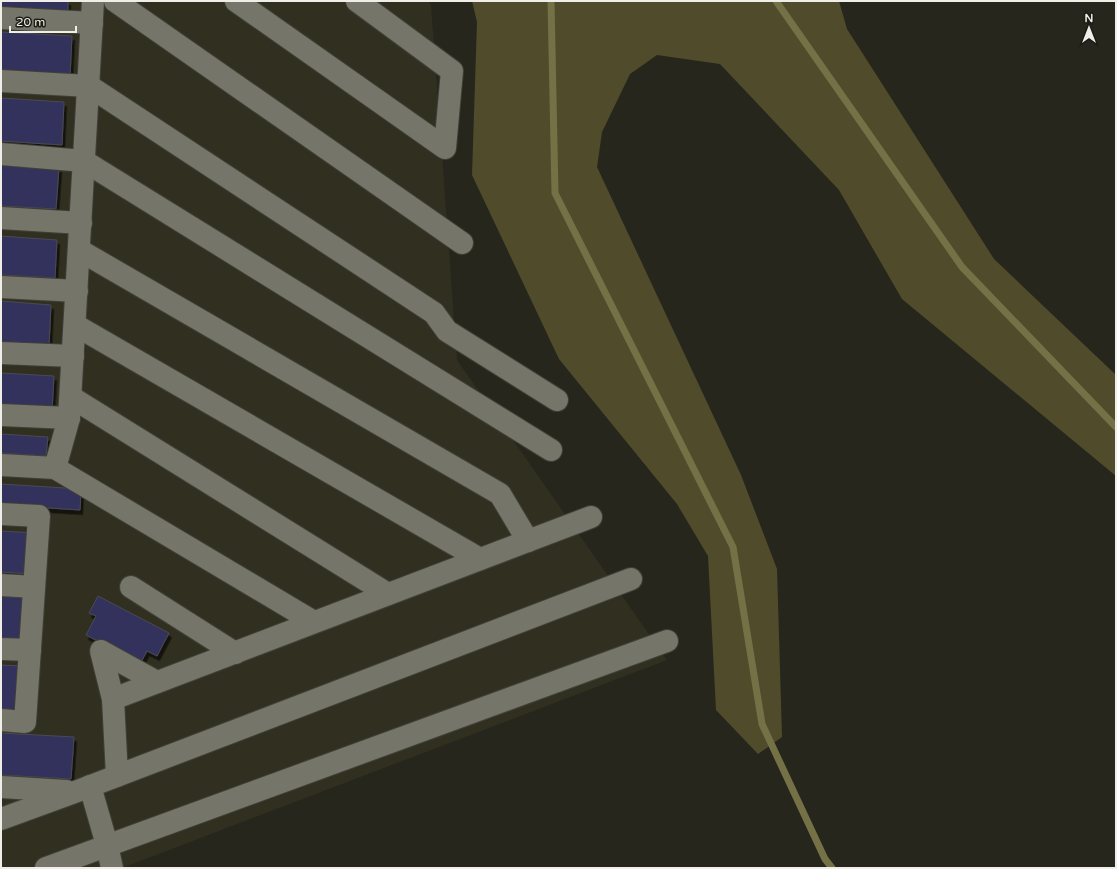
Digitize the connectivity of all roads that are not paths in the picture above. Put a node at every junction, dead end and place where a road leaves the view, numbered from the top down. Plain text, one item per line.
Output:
1 (93, 1) edge
2 (115, 1) edge
3 (236, 1) edge
4 (357, 1) edge
5 (1, 18) edge
6 (92, 23) junction
7 (1, 81) edge
8 (88, 86) junction
9 (1, 154) edge
10 (84, 161) junction
11 (1, 218) edge
12 (81, 223) junction
13 (462, 243) dead end
14 (79, 250) junction
15 (1, 287) edge
16 (77, 291) junction
17 (75, 325) junction
18 (1, 353) edge
19 (73, 356) junction
20 (71, 397) junction
21 (557, 400) dead end
22 (1, 415) edge
23 (69, 418) junction
24 (551, 450) dead end
25 (1, 465) edge
26 (55, 468) junction
27 (1, 514) edge
28 (591, 517) dead end
29 (528, 541) junction
30 (480, 560) junction
31 (631, 579) dead end
32 (1, 585) edge
33 (34, 587) junction
34 (131, 588) dead end
35 (388, 594) junction
36 (314, 622) junction
37 (667, 641) dead end
38 (1, 649) edge
39 (30, 650) junction
40 (235, 653) junction
41 (157, 682) junction
42 (113, 699) junction
43 (1, 720) edge
44 (117, 776) junction
45 (1, 787) edge
46 (82, 789) junction
47 (1, 819) edge
48 (107, 845) junction
49 (46, 868) edge
50 (112, 868) edge

1 - 6 lane
2 - 13 lane
3 - 4 lane
5 - 6 lane
6 - 8 lane
7 - 8 lane
8 - 10 lane
8 - 21 lane
9 - 10 lane
10 - 12 lane
10 - 24 lane
11 - 12 lane
12 - 14 lane
14 - 16 lane
14 - 29 lane
15 - 16 lane
16 - 17 lane
17 - 19 lane
17 - 30 lane
18 - 19 lane
19 - 20 lane
20 - 23 lane
20 - 35 lane
22 - 23 lane
23 - 26 lane
25 - 26 lane
26 - 36 lane
27 - 33 lane
28 - 29 lane
29 - 30 lane
30 - 35 lane
31 - 44 lane
32 - 33 lane
33 - 39 lane
34 - 40 lane
35 - 36 lane
36 - 40 lane
37 - 48 lane
38 - 39 lane
39 - 43 lane
40 - 41 lane
41 - 42 lane
41 - 42 lane
42 - 44 lane
44 - 46 lane
45 - 46 lane
46 - 47 lane
46 - 48 lane
48 - 49 lane
48 - 50 lane

